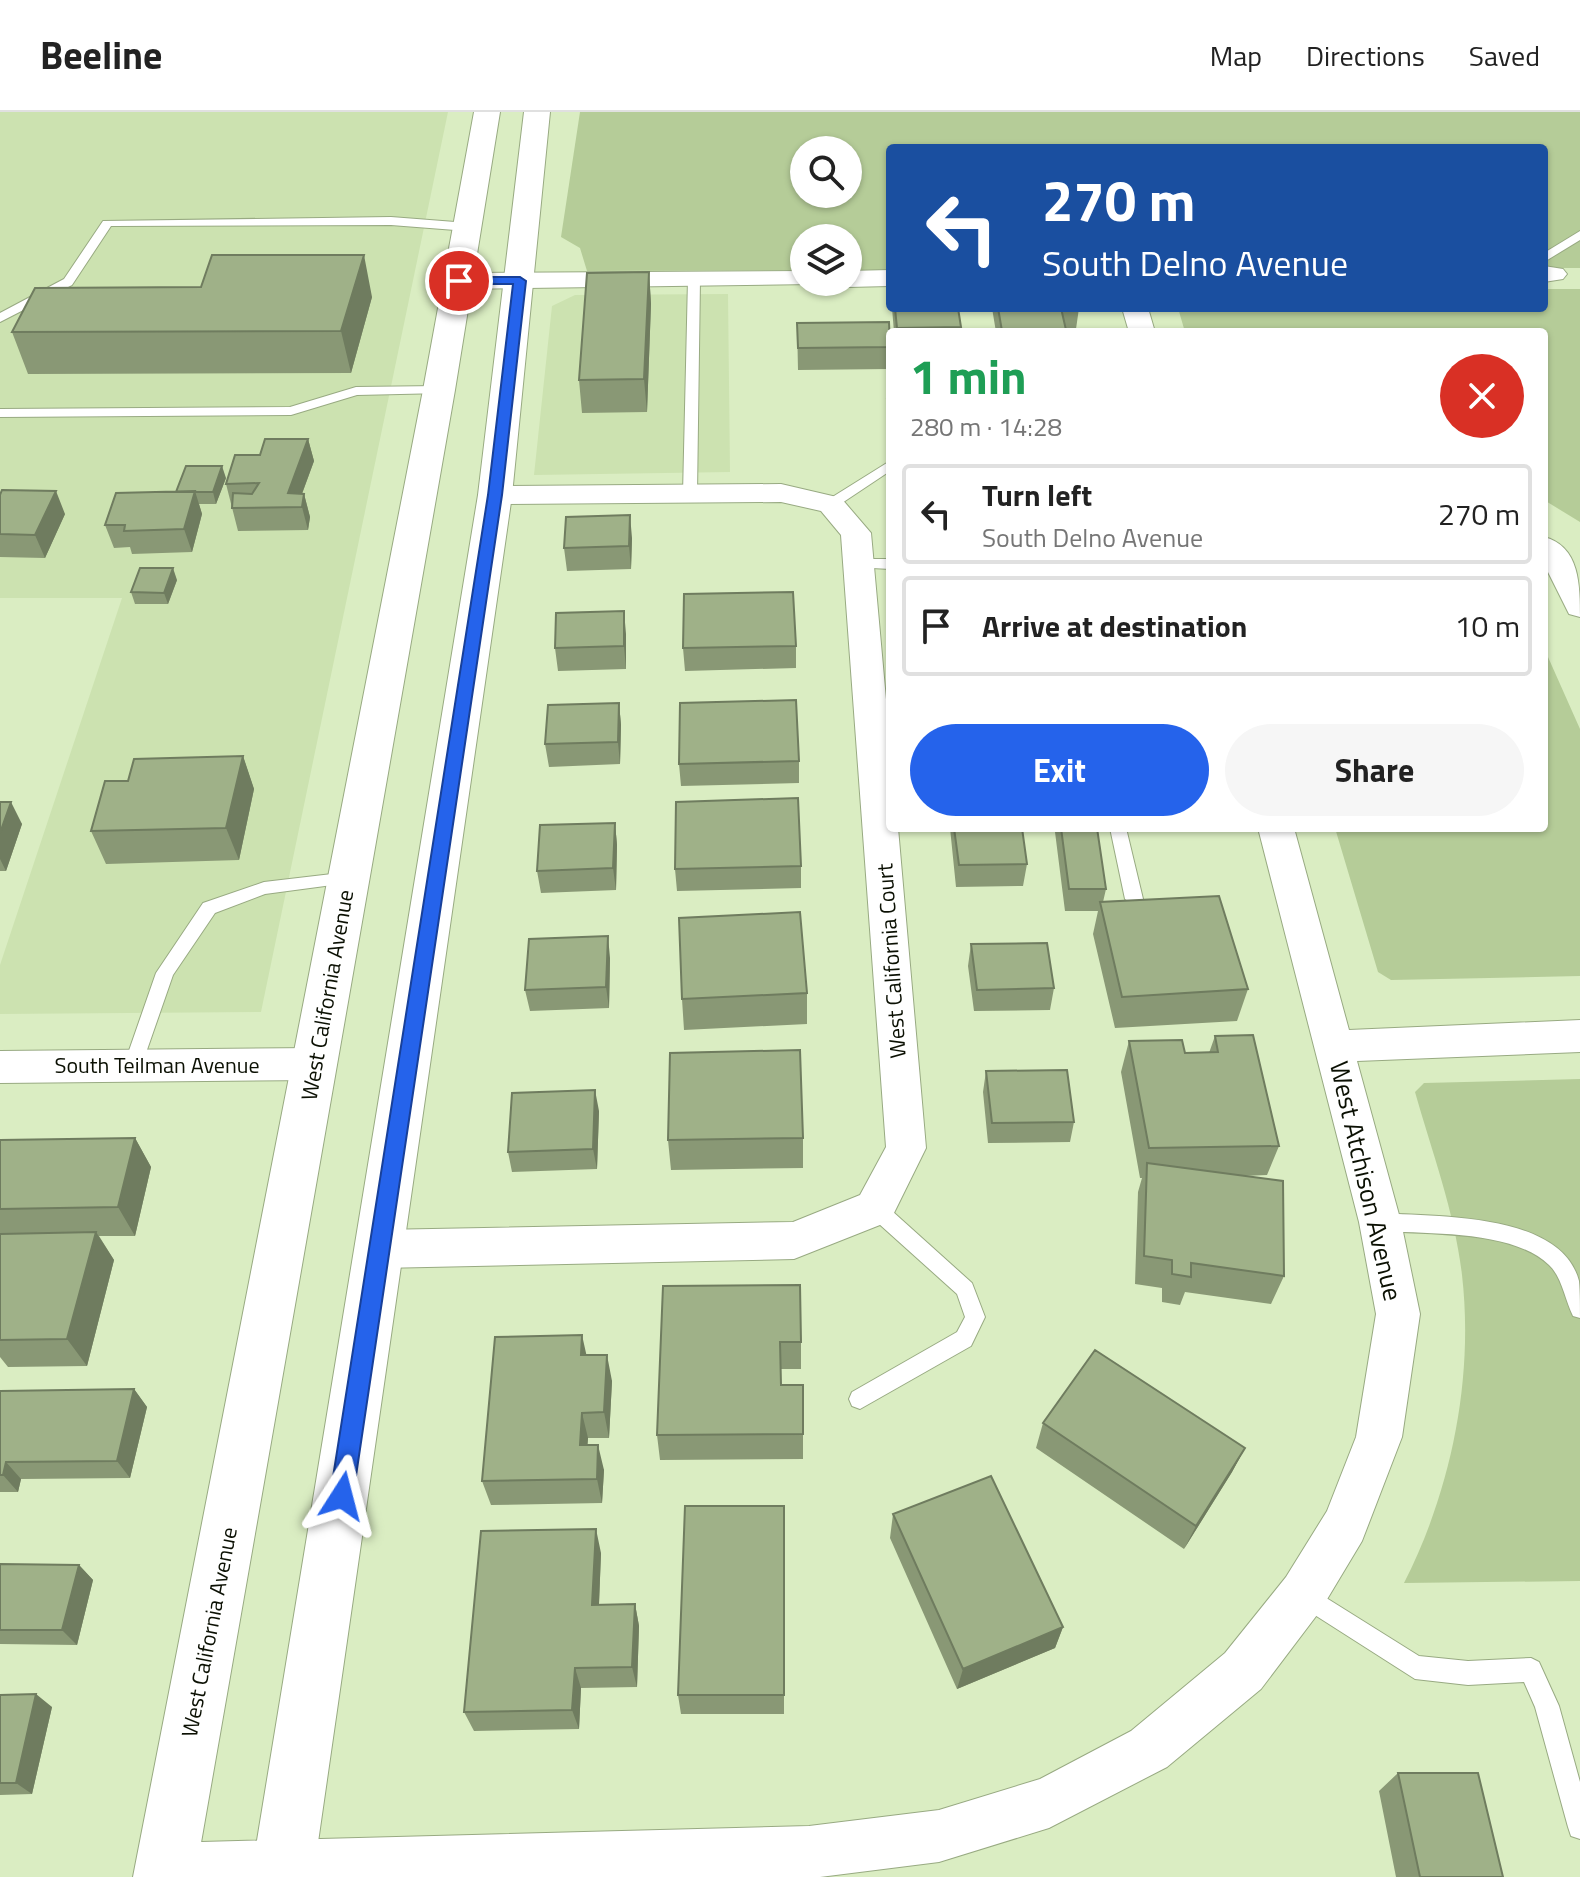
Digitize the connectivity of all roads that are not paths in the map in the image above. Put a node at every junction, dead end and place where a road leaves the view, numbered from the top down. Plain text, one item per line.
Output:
1 (487, 112) edge
2 (537, 112) edge
3 (468, 227) junction
4 (1580, 235) edge
5 (1548, 268) edge
6 (886, 278) edge
7 (694, 279) junction
8 (790, 279) edge
9 (862, 279) edge
10 (459, 281) junction
11 (520, 281) junction
12 (0, 318) edge
13 (439, 390) junction
14 (0, 413) edge
15 (886, 468) edge
16 (690, 494) junction
17 (495, 495) junction
18 (831, 504) junction
19 (1548, 550) edge
20 (874, 564) edge
21 (1580, 607) edge
22 (884, 802) edge
23 (1119, 832) edge
24 (1277, 832) edge
25 (349, 878) junction
26 (1134, 899) edge
27 (1580, 1036) edge
28 (1334, 1046) junction
29 (315, 1064) junction
30 (133, 1065) junction
31 (0, 1067) edge
32 (875, 1208) junction
33 (1380, 1222) junction
34 (380, 1249) junction
35 (1580, 1309) edge
36 (860, 1399) dead end
37 (1303, 1594) junction
38 (1580, 1827) edge
39 (810, 1864) edge
40 (282, 1871) edge
41 (165, 1873) edge

1 - 3 main road, West California Avenue
2 - 11 main road
3 - 10 main road, West California Avenue
3 - 12 lane
4 - 5 lane
6 - 9 street
7 - 8 street
7 - 11 street
7 - 16 lane
10 - 11 street
10 - 13 main road, West California Avenue
11 - 17 main road
13 - 14 lane
13 - 25 main road, West California Avenue
15 - 18 lane
16 - 17 street
16 - 18 street
17 - 34 main road
18 - 20 street, West California Court
19 - 21 street
20 - 22 street, West California Court
22 - 32 street, West California Court
23 - 26 lane
24 - 28 street, West Atchison Avenue
25 - 29 main road, West California Avenue
25 - 30 lane
27 - 28 street
28 - 33 street, West Atchison Avenue
29 - 30 street, South Teilman Avenue
29 - 41 main road, West California Avenue
30 - 31 street, South Teilman Avenue
32 - 34 street
32 - 36 lane
33 - 35 lane
33 - 37 street, West Atchison Avenue
34 - 40 main road
37 - 38 lane
37 - 39 street, West Atchison Avenue
39 - 40 street, West Atchison Avenue
40 - 41 street, West Atchison Avenue

